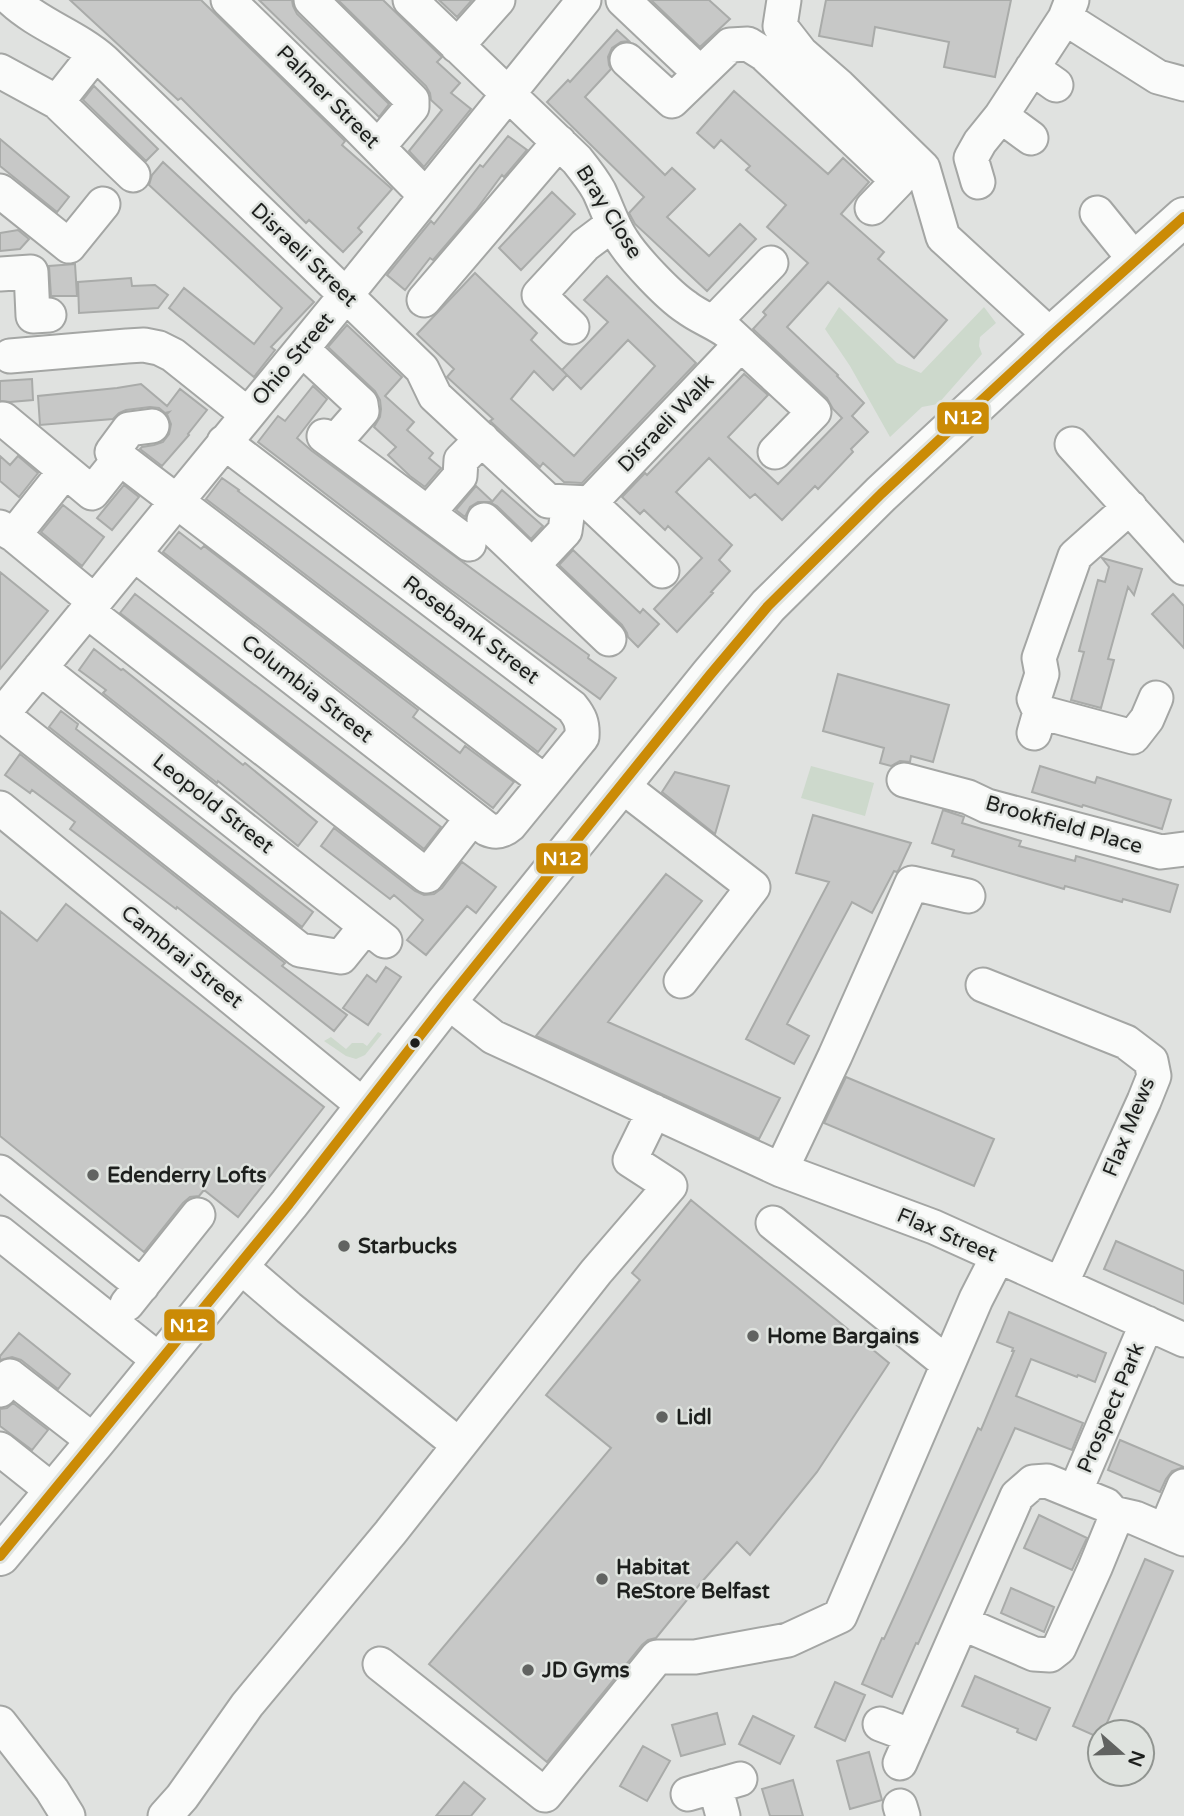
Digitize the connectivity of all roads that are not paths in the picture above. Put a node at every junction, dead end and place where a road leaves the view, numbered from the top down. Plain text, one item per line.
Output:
1 (228, 0) edge
2 (311, 0) edge
3 (410, 0) edge
4 (498, 0) edge
5 (584, 0) edge
6 (623, 0) edge
7 (784, 0) edge
8 (16, 1) edge
9 (1069, 9) edge
10 (457, 46) junction
11 (95, 54) junction
12 (627, 60) dead end
13 (0, 71) edge
14 (700, 73) junction
15 (1184, 84) edge
16 (509, 94) junction
17 (57, 102) junction
18 (1001, 116) junction
19 (1031, 138) dead end
20 (559, 142) junction
21 (378, 147) junction
22 (133, 175) dead end
23 (978, 182) dead end
24 (426, 197) junction
25 (9, 199) edge
26 (103, 204) dead end
27 (872, 208) dead end
28 (1097, 213) dead end
29 (1184, 217) edge
30 (613, 224) junction
31 (1135, 260) junction
32 (771, 263) dead end
33 (0, 274) edge
34 (346, 295) junction
35 (424, 300) dead end
36 (714, 322) junction
37 (572, 327) dead end
38 (1051, 335) junction
39 (741, 344) junction
40 (302, 349) junction
41 (51, 352) junction
42 (10, 356) dead end
43 (247, 414) junction
44 (3, 419) dead end
45 (152, 426) dead end
46 (224, 442) junction
47 (1072, 444) dead end
48 (471, 450) junction
49 (775, 452) dead end
50 (120, 458) junction
51 (65, 471) junction
52 (177, 501) junction
53 (580, 502) junction
54 (1130, 507) junction
55 (428, 513) junction
56 (7, 531) edge
57 (134, 554) junction
58 (532, 566) junction
59 (1184, 568) edge
60 (662, 571) dead end
61 (90, 606) junction
62 (609, 639) dead end
63 (40, 668) junction
64 (1156, 698) dead end
65 (1, 716) edge
66 (904, 780) dead end
67 (545, 782) junction
68 (621, 785) junction
69 (0, 808) edge
70 (476, 821) junction
71 (1184, 849) edge
72 (968, 896) dead end
73 (681, 981) dead end
74 (983, 985) dead end
75 (447, 1001) junction
76 (364, 1106) junction
77 (654, 1111) junction
78 (781, 1170) junction
79 (0, 1172) edge
80 (198, 1215) dead end
81 (773, 1223) dead end
82 (0, 1233) edge
83 (998, 1256) junction
84 (239, 1265) junction
85 (1061, 1284) junction
86 (142, 1286) junction
87 (113, 1323) junction
88 (1147, 1323) junction
89 (1184, 1340) edge
90 (160, 1361) junction
91 (948, 1364) junction
92 (0, 1390) edge
93 (95, 1442) junction
94 (459, 1445) junction
95 (0, 1449) edge
96 (1184, 1486) edge
97 (53, 1492) junction
98 (1075, 1492) junction
99 (1113, 1513) junction
100 (1174, 1535) edge
101 (0, 1556) edge
102 (962, 1623) junction
103 (380, 1664) dead end
104 (0, 1723) edge
105 (880, 1724) dead end
106 (68, 1816) edge
107 (165, 1816) edge

1 - 21 street, Palmer Street
2 - 21 street
3 - 10 street, Bray Close
4 - 10 street
5 - 16 street, Ohio Street
6 - 14 street
7 - 38 street
8 - 11 street, Disraeli Street
9 - 15 street
9 - 18 street
10 - 16 street, Bray Close
11 - 17 street
11 - 34 street, Disraeli Street
12 - 14 street
13 - 17 street
14 - 27 street
16 - 20 street, Bray Close
16 - 24 street, Ohio Street
17 - 22 street
18 - 19 street
18 - 23 street
20 - 30 street, Bray Close
20 - 35 street
21 - 24 street, Palmer Street
24 - 34 street, Ohio Street
25 - 26 street
28 - 31 street
29 - 31 main road
30 - 36 street, Bray Close
30 - 37 street
31 - 38 main road
32 - 36 street
33 - 41 street
34 - 40 street, Ohio Street
34 - 48 street, Disraeli Street
36 - 39 street, Bray Close
38 - 68 main road
39 - 49 street, Bray Close
39 - 53 street, Disraeli Walk
40 - 43 street, Ohio Street
40 - 55 street
41 - 42 street
41 - 43 street
43 - 46 street, Ohio Street
44 - 51 street
45 - 50 street
46 - 52 street, Ohio Street
46 - 67 street, Rosebank Street
47 - 54 street
48 - 53 street, Disraeli Street
48 - 55 street
50 - 51 street
50 - 52 street
51 - 56 street
52 - 57 street, Ohio Street
52 - 67 street
53 - 58 street
53 - 60 street
54 - 59 street
54 - 64 street
55 - 58 street
56 - 61 street
57 - 61 street, Ohio Street
57 - 70 street, Columbia Street
58 - 62 street
61 - 63 street, Ohio Street
61 - 70 street
63 - 65 street, Ohio Street
63 - 65 street, Leopold Street
66 - 71 street, Brookfield Place
67 - 70 street, Rosebank Street
68 - 73 street
68 - 75 main road
69 - 76 street, Cambrai Street
72 - 78 street
74 - 85 street, Flax Mews
75 - 76 main road
75 - 77 street, Flax Street
76 - 84 main road
77 - 78 street, Flax Street
77 - 94 street
78 - 83 street, Flax Street
79 - 86 street
80 - 86 street
81 - 91 street
82 - 87 street
83 - 85 street, Flax Street
83 - 91 street
84 - 90 main road
84 - 94 street
85 - 88 street, Flax Street
86 - 87 street
87 - 90 street
88 - 89 street, Flax Street
88 - 98 street, Prospect Park
90 - 93 main road
91 - 103 street
92 - 93 street
93 - 97 main road
94 - 107 street
95 - 97 street
96 - 100 street, Prospect Park
97 - 101 main road
98 - 99 street, Prospect Park
98 - 102 street, Prospect Park
99 - 100 street, Prospect Park
99 - 102 street
102 - 105 street, Prospect Park
104 - 106 street

